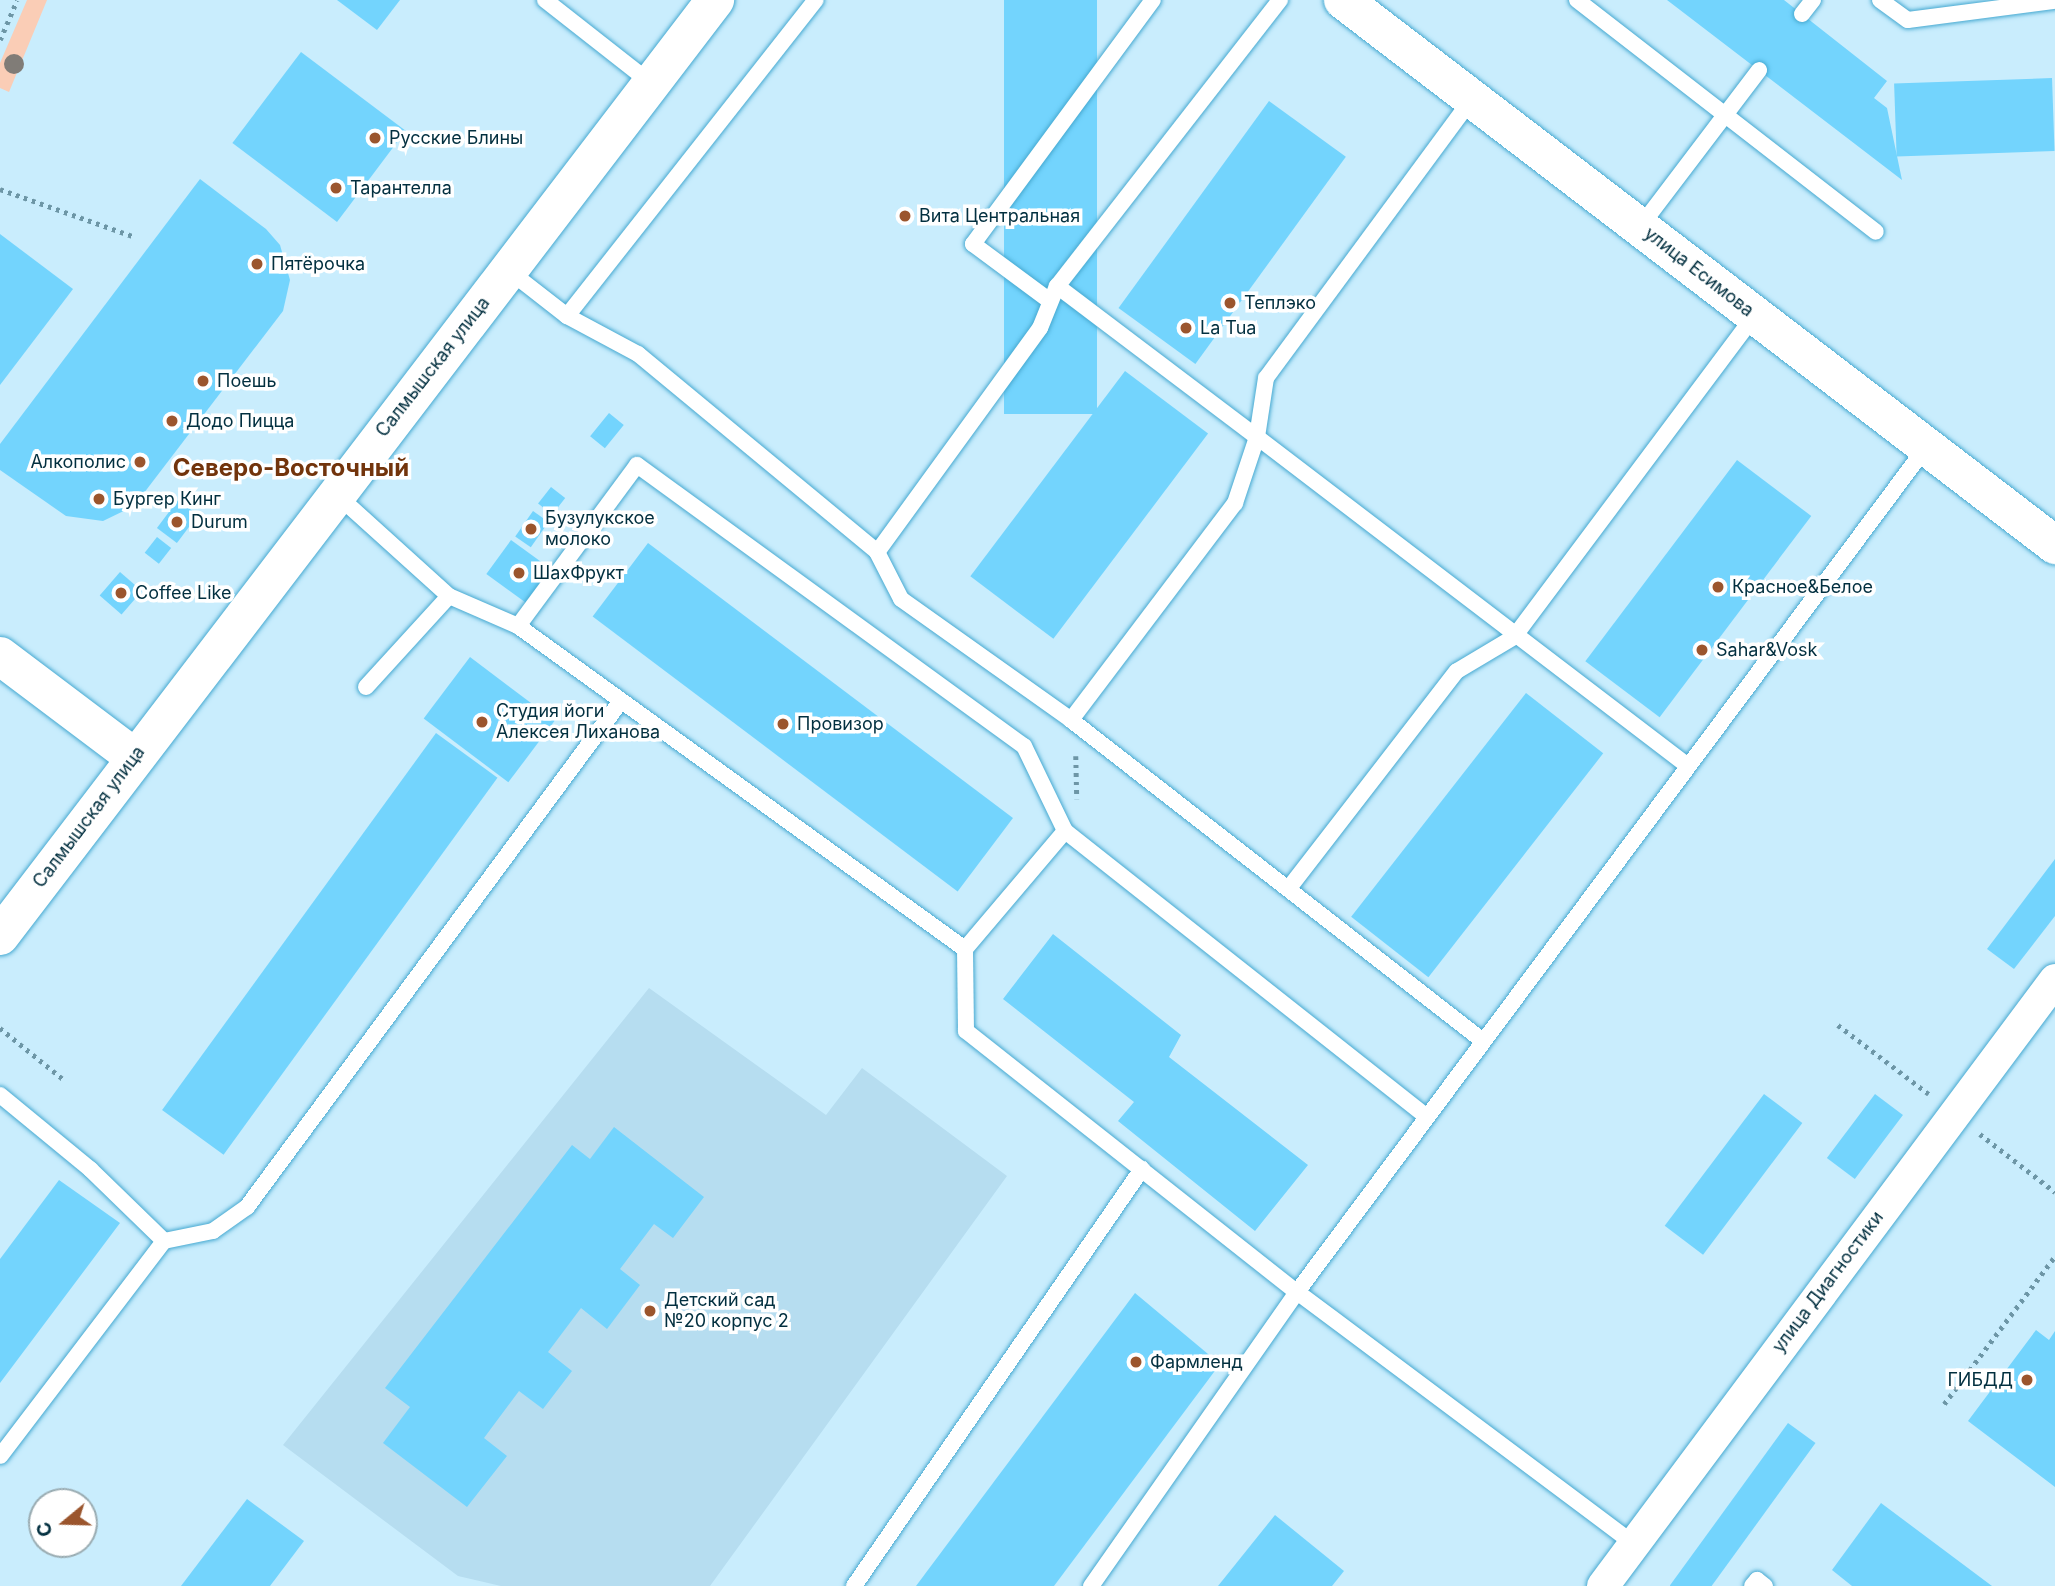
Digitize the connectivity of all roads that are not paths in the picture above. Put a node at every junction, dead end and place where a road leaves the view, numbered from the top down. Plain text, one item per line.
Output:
1 (545, 0) edge
2 (715, 0) edge
3 (816, 0) edge
4 (1153, 0) edge
5 (1280, 0) edge
6 (1343, 0) edge
7 (1577, 0) edge
8 (1813, 0) edge
9 (1880, 0) edge
10 (2055, 1) edge
11 (1802, 14) dead end
12 (1759, 71) dead end
13 (651, 83) junction
14 (1471, 100) junction
15 (1726, 114) junction
16 (1640, 227) junction
17 (1876, 232) dead end
18 (509, 270) junction
19 (1057, 286) junction
20 (1050, 301) junction
21 (1755, 315) junction
22 (567, 316) junction
23 (1257, 437) junction
24 (1927, 446) junction
25 (336, 494) junction
26 (2055, 545) edge
27 (877, 552) junction
28 (449, 596) junction
29 (517, 626) junction
30 (1514, 637) junction
31 (0, 656) edge
32 (366, 687) dead end
33 (621, 701) junction
34 (1071, 720) junction
35 (134, 757) junction
36 (1688, 766) junction
37 (1065, 831) junction
38 (1289, 888) junction
39 (0, 936) edge
40 (965, 949) junction
41 (2055, 980) edge
42 (1483, 1041) junction
43 (0, 1095) edge
44 (1427, 1117) junction
45 (1142, 1169) junction
46 (164, 1241) junction
47 (1297, 1292) junction
48 (0, 1456) edge
49 (1634, 1544) junction
50 (854, 1586) edge
51 (1091, 1586) edge
52 (1603, 1586) edge
53 (1752, 1586) edge
54 (1765, 1586) edge

1 - 13 lane
2 - 13 main road, Салмышская улица
3 - 22 lane
4 - 20 lane
5 - 19 lane
6 - 14 main road, улица Есимова
7 - 15 lane
8 - 11 lane
9 - 10 lane
12 - 15 lane
13 - 18 main road, Салмышская улица
14 - 16 main road, улица Есимова
14 - 23 lane
15 - 16 lane
15 - 17 lane
16 - 21 main road, улица Есимова
18 - 22 lane
18 - 25 main road, Салмышская улица
19 - 20 lane
19 - 23 lane
20 - 27 lane
21 - 24 main road, улица Есимова
21 - 30 lane
22 - 27 lane
23 - 30 lane
23 - 34 lane
24 - 26 main road, улица Есимова
24 - 36 lane
25 - 28 lane
25 - 35 main road, Салмышская улица
27 - 34 lane
28 - 29 lane
28 - 32 lane
29 - 33 lane
29 - 37 lane
30 - 36 lane
30 - 38 lane
31 - 35 main road
33 - 40 lane
33 - 46 lane
34 - 38 lane
35 - 39 main road, Салмышская улица
36 - 42 lane
37 - 40 lane
37 - 44 lane
38 - 42 lane
40 - 45 lane
41 - 49 street, улица Диагностики
42 - 44 lane
43 - 46 lane
44 - 47 lane
45 - 47 lane
45 - 50 lane
46 - 48 lane
47 - 49 lane
47 - 51 lane
49 - 52 street, улица Диагностики
53 - 54 lane

